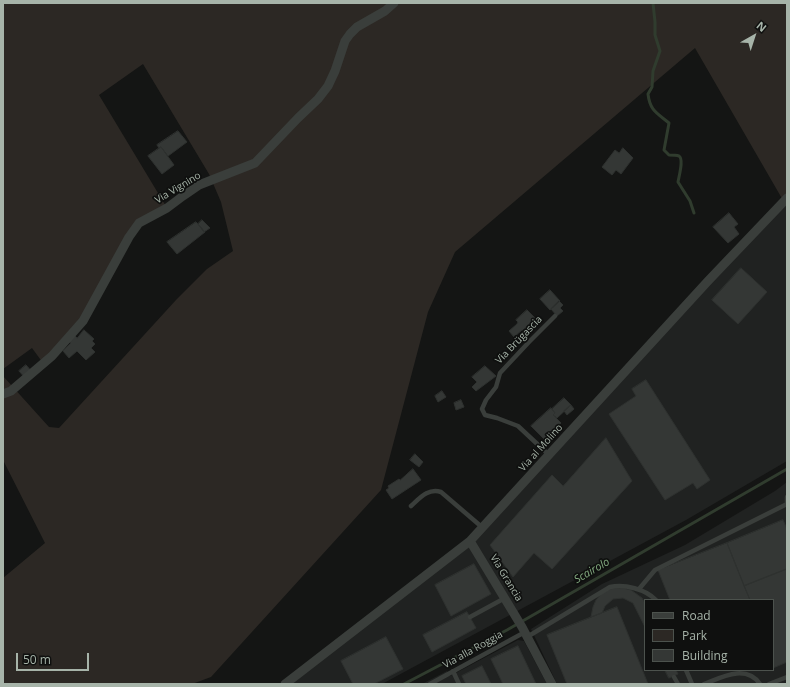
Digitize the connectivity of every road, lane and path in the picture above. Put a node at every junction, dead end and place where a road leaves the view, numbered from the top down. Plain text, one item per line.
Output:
1 (394, 3) edge
2 (787, 198) edge
3 (555, 316) dead end
4 (3, 394) edge
5 (549, 455) junction
6 (787, 497) edge
7 (411, 506) dead end
8 (483, 528) junction
9 (470, 541) junction
10 (639, 589) junction
11 (505, 598) junction
12 (655, 599) edge
13 (470, 617) dead end
14 (525, 632) junction
15 (453, 671) junction
16 (686, 671) edge
17 (674, 677) dead end
18 (787, 677) edge
19 (285, 684) edge
20 (430, 684) edge
21 (459, 684) edge
22 (552, 684) edge
23 (678, 684) edge
24 (692, 684) edge
25 (704, 684) edge
26 (760, 684) edge
27 (770, 684) edge

1 - 4 street, Via Vignino
2 - 5 street, Via al Molino
3 - 5 lane, Via Brügascia
5 - 8 street, Via al Molino
6 - 10 lane
7 - 8 lane
8 - 9 street, Via al Molino
9 - 11 street, Via Grancia
9 - 19 street, Via al Molino
10 - 12 lane
10 - 14 lane, Via alla Roggia
11 - 13 lane
11 - 14 street, Via Grancia
14 - 15 lane, Via alla Roggia
14 - 22 street, Via Grancia
15 - 20 lane, Via alla Roggia
15 - 21 lane
16 - 24 lane
17 - 23 lane
18 - 27 lane
25 - 26 lane

